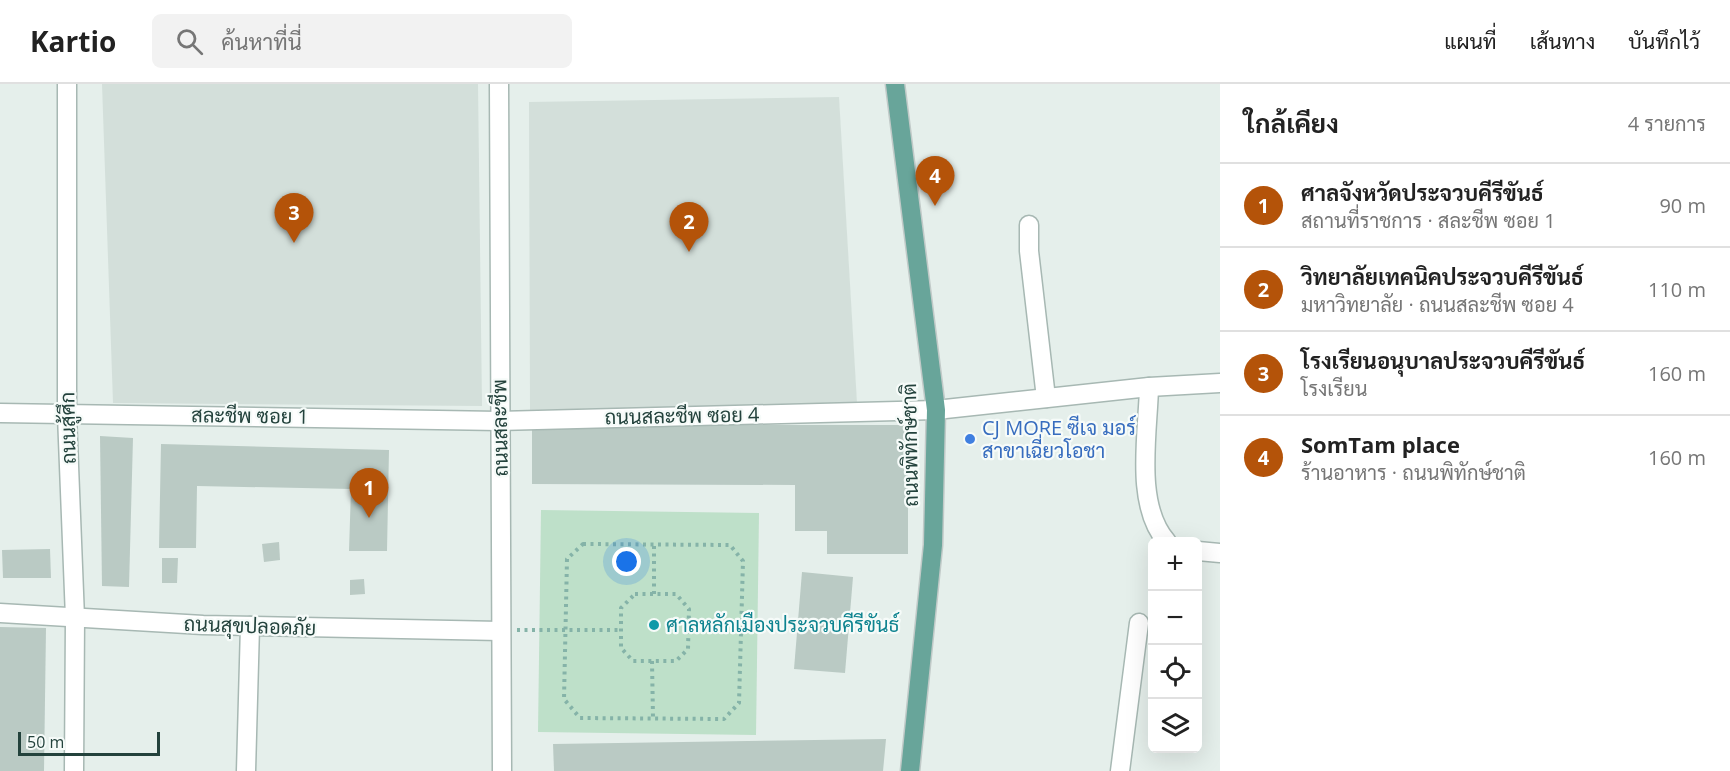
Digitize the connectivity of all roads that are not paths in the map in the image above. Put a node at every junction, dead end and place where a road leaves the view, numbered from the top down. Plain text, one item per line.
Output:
1 (67, 84) edge
2 (499, 84) edge
3 (895, 84) edge
4 (1029, 225) dead end
5 (1220, 383) edge
6 (1149, 387) junction
7 (1046, 398) junction
8 (936, 410) junction
9 (0, 413) edge
10 (67, 415) junction
11 (499, 420) junction
12 (1163, 537) edge
13 (1202, 551) edge
14 (1220, 553) edge
15 (0, 614) edge
16 (75, 618) junction
17 (1139, 623) dead end
18 (250, 626) junction
19 (500, 631) junction
20 (74, 771) edge
21 (246, 771) edge
22 (502, 771) edge
23 (910, 771) edge
24 (1120, 771) edge

1 - 10 street, ถนนสู้ศึก
2 - 11 street, ถนนสละชีพ
3 - 8 main road, ถนนพิทักษ์ชาติ
4 - 7 street
5 - 6 street, ถนนสละชีพ ซอย 4
6 - 7 street, ถนนสละชีพ ซอย 4
6 - 12 street
7 - 8 street, ถนนสละชีพ ซอย 4
8 - 11 street, ถนนสละชีพ ซอย 4
8 - 23 main road, ถนนพิทักษ์ชาติ
9 - 10 street, สละชีพ ซอย 1
10 - 11 street, สละชีพ ซอย 1
10 - 16 street, ถนนสู้ศึก
11 - 19 street, ถนนสละชีพ
13 - 14 street
15 - 16 street, ถนนสุขปลอดภัย
16 - 18 street, ถนนสุขปลอดภัย
16 - 20 street, ถนนสู้ศึก
17 - 24 street
18 - 19 street, ถนนสุขปลอดภัย
18 - 21 street
19 - 22 street, ถนนสละชีพ

